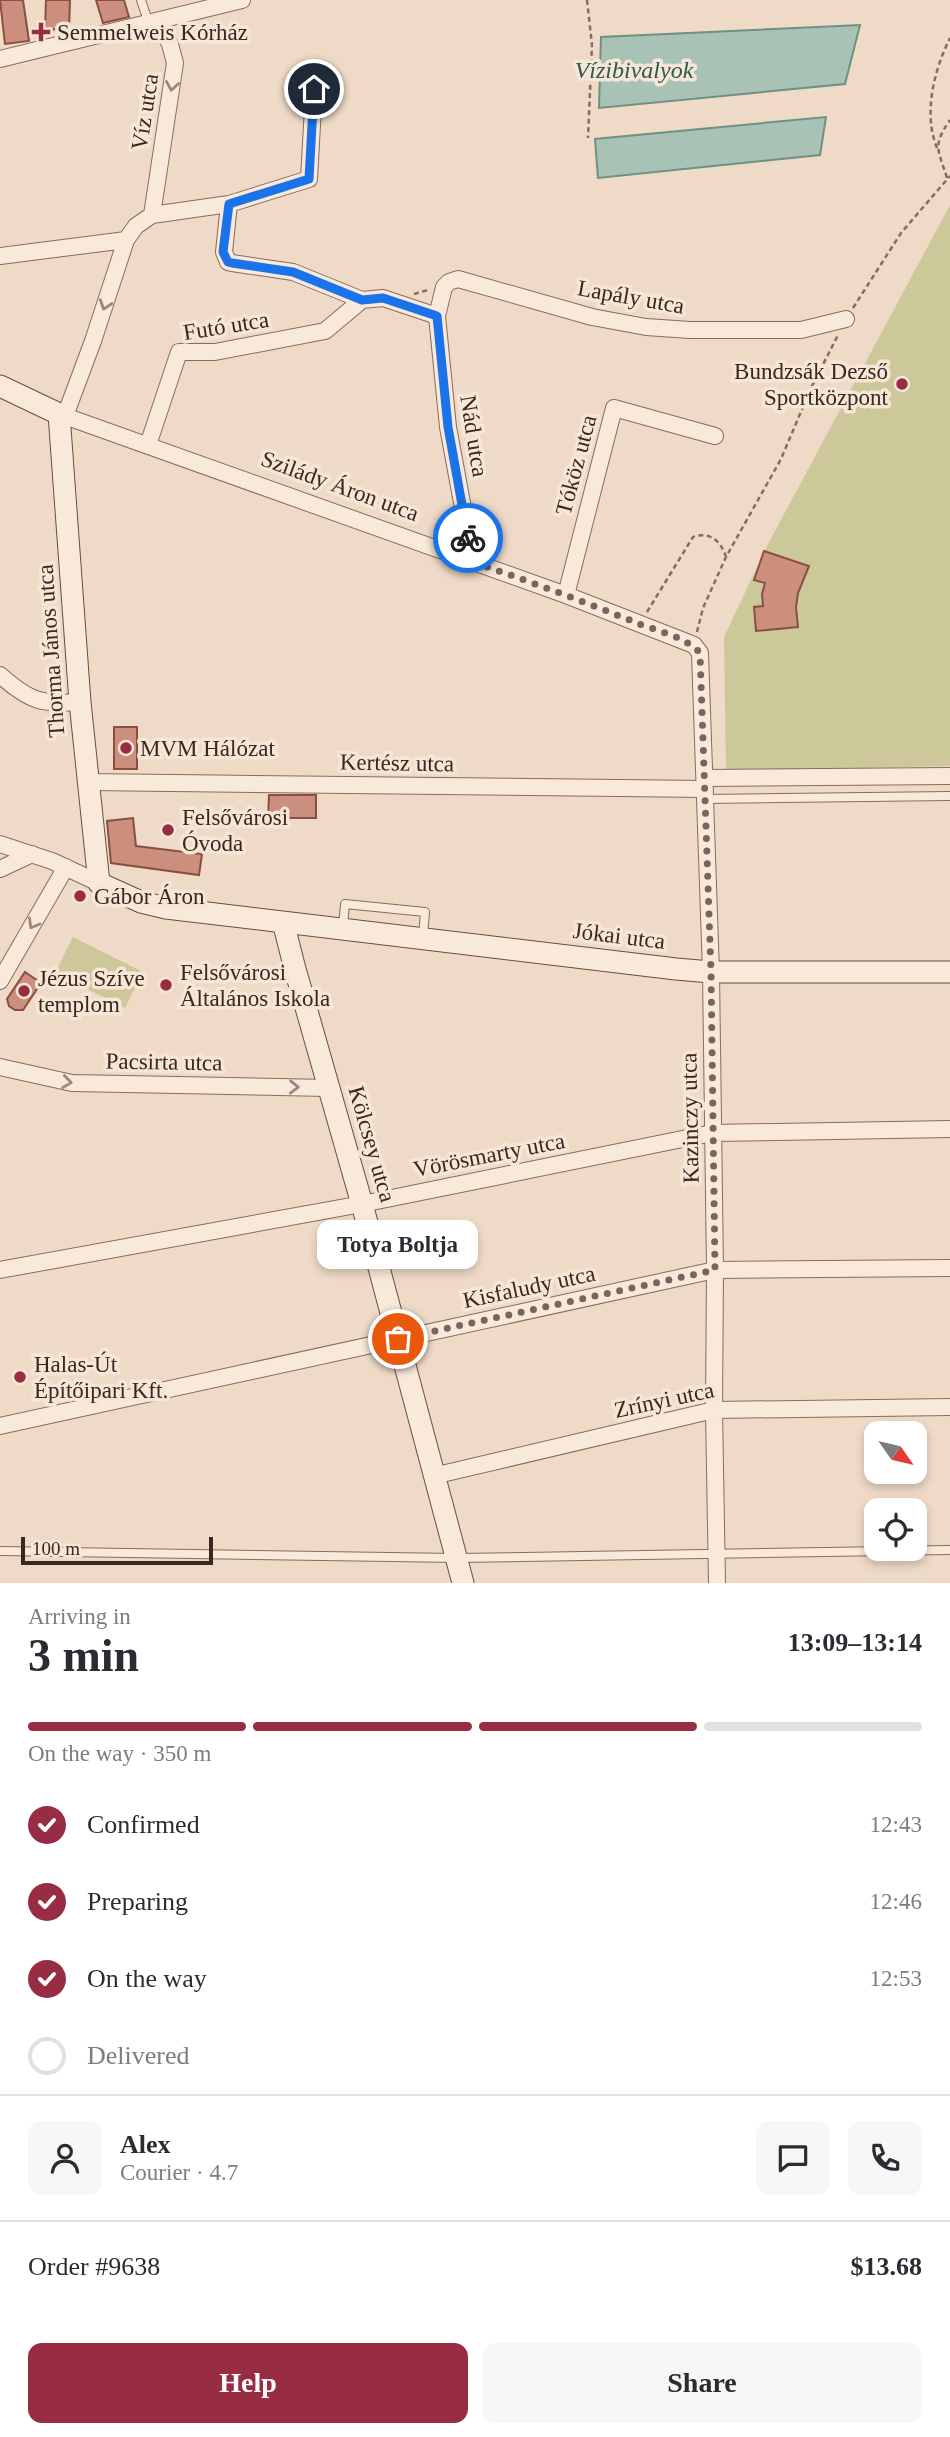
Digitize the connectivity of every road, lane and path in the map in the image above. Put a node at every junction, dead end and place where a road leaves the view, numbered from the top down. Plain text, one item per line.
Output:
1 (141, 0) edge
2 (242, 0) edge
3 (587, 0) edge
4 (154, 23) junction
5 (950, 38) edge
6 (0, 59) edge
7 (314, 89) dead end
8 (950, 120) edge
9 (588, 138) dead end
10 (937, 148) junction
11 (949, 178) edge
12 (229, 204) junction
13 (152, 215) junction
14 (126, 240) junction
15 (0, 256) edge
16 (362, 300) junction
17 (437, 316) junction
18 (846, 319) junction
19 (0, 386) edge
20 (62, 415) junction
21 (715, 436) dead end
22 (148, 445) junction
23 (726, 557) junction
24 (473, 562) junction
25 (566, 594) junction
26 (638, 623) junction
27 (697, 649) junction
28 (0, 676) edge
29 (80, 702) junction
30 (950, 776) edge
31 (88, 782) junction
32 (705, 789) junction
33 (950, 796) edge
34 (0, 844) edge
35 (32, 854) junction
36 (66, 867) junction
37 (0, 869) edge
38 (99, 883) junction
39 (283, 922) junction
40 (711, 972) junction
41 (950, 972) edge
42 (0, 981) edge
43 (0, 1067) edge
44 (328, 1088) junction
45 (950, 1129) edge
46 (712, 1133) junction
47 (362, 1204) junction
48 (950, 1268) edge
49 (0, 1270) edge
50 (715, 1270) junction
51 (398, 1339) junction
52 (950, 1407) edge
53 (714, 1410) junction
54 (0, 1426) edge
55 (433, 1476) junction
56 (950, 1550) edge
57 (0, 1551) edge
58 (716, 1552) junction
59 (457, 1558) junction
60 (463, 1583) edge
61 (717, 1583) edge

1 - 4 lane
2 - 4 street
3 - 9 path
4 - 6 street
4 -> 13 street, Víz utca
5 - 10 path
7 - 12 street
8 - 10 path
10 - 11 path
11 - 18 path
12 - 13 street
12 - 16 street
13 - 14 street
14 - 15 street
14 -> 20 street
16 - 17 street
16 - 22 street, Futó utca
17 - 18 street, Lapály utca
17 - 24 street, Nád utca
18 - 23 path
19 - 20 street, Szilády Áron utca
20 - 22 street, Szilády Áron utca
20 - 29 street, Thorma János utca
21 - 25 street, Tóköz utca
22 - 24 street, Szilády Áron utca
23 - 26 path
23 - 27 path
24 - 25 street, Szilády Áron utca
25 - 26 street, Szilády Áron utca
26 - 27 street, Szilády Áron utca
27 - 32 street, Kazinczy utca
28 - 29 street
29 - 31 street, Thorma János utca
30 - 32 street, Kertész utca
31 - 32 street, Kertész utca
31 - 38 street, Thorma János utca
32 - 33 lane
32 - 40 street, Kazinczy utca
34 - 35 street
35 - 36 street
35 - 37 street
36 - 38 street
36 -> 42 street
38 - 39 street, Jókai utca
39 - 40 street, Jókai utca
39 - 44 street, Kölcsey utca
40 - 41 street, Jókai utca
40 - 46 street, Kazinczy utca
43 -> 44 street, Pacsirta utca
44 - 47 street, Kölcsey utca
45 - 46 street, Vörösmarty utca
46 - 47 street, Vörösmarty utca
46 - 50 street, Kazinczy utca
47 - 49 street, Vörösmarty utca
47 - 51 street, Kölcsey utca
48 - 50 street, Kisfaludy utca
50 - 51 street, Kisfaludy utca
50 - 53 street, Kazinczy utca
51 - 54 street, Kisfaludy utca
51 - 55 street, Kölcsey utca
52 - 53 street, Zrínyi utca
53 - 55 street, Zrínyi utca
53 - 58 street, Kazinczy utca
55 - 59 street, Kölcsey utca
56 - 58 lane
57 - 59 lane
58 - 59 lane
58 - 61 street, Kazinczy utca
59 - 60 street, Kölcsey utca

